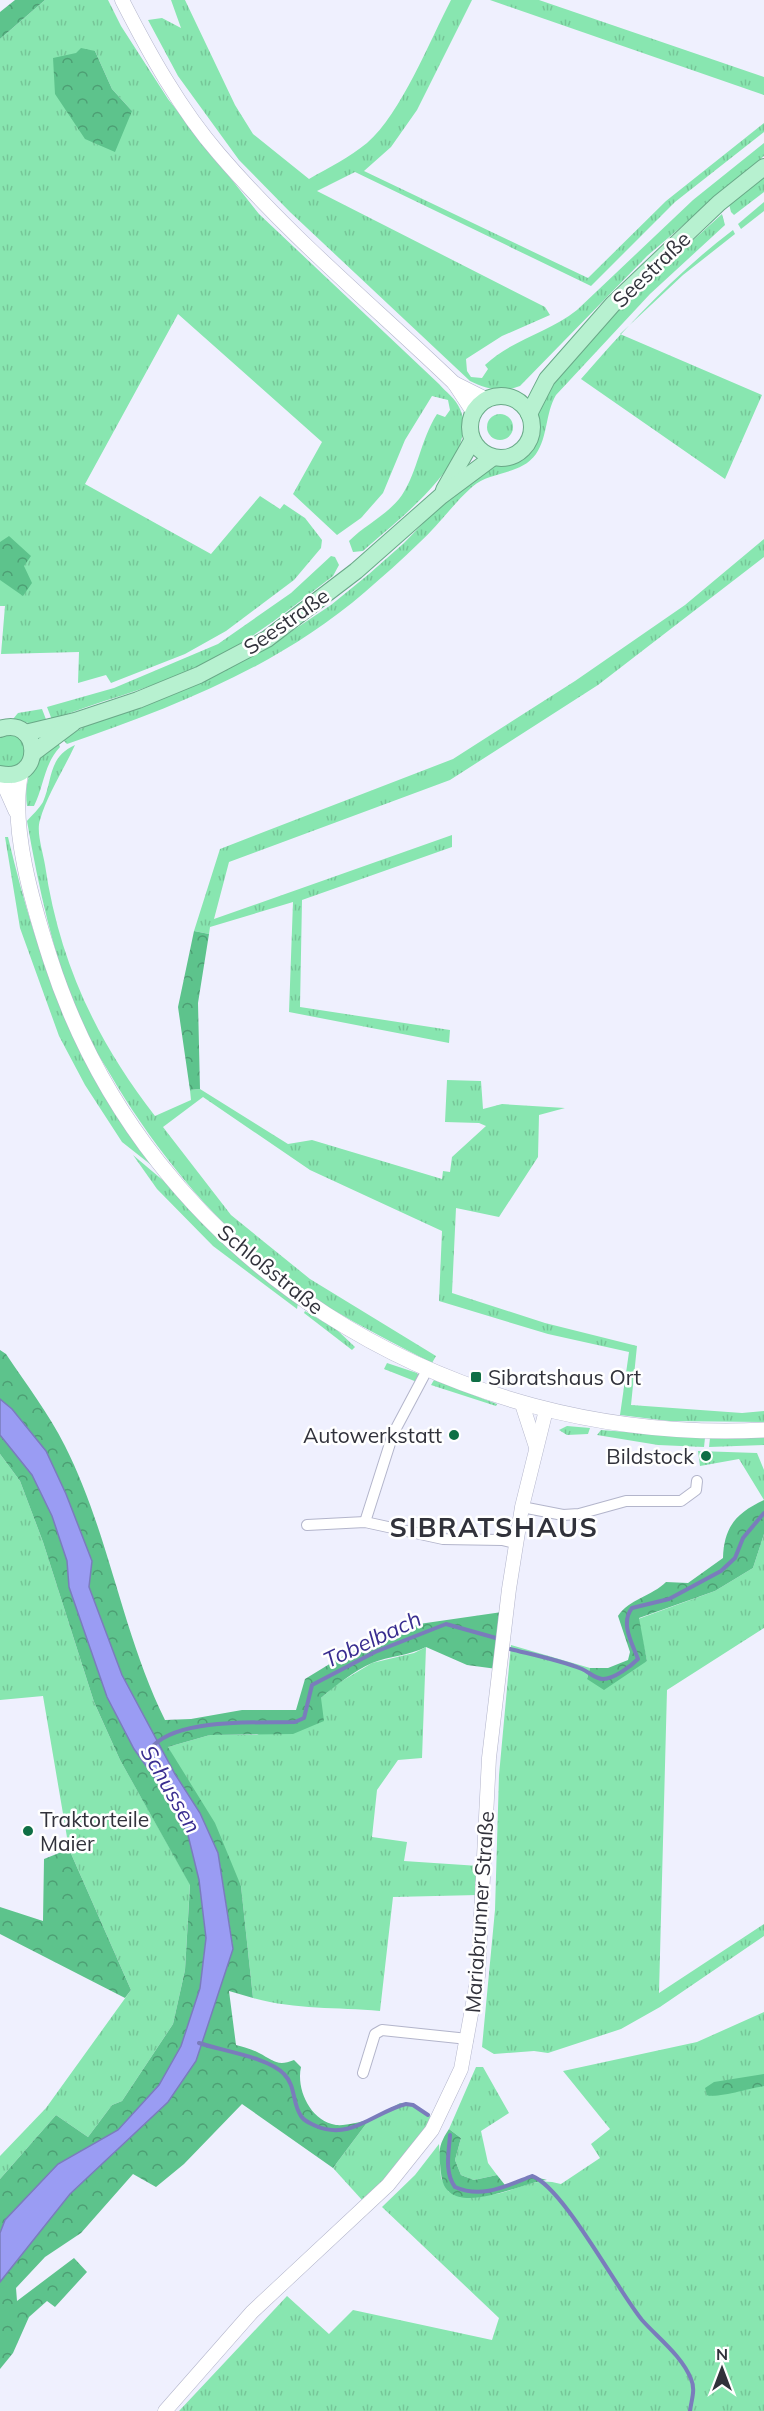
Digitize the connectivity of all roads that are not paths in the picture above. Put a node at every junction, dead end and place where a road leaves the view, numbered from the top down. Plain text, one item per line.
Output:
1 (122, 0) edge
2 (764, 167) edge
3 (547, 379) junction
4 (454, 383) junction
5 (511, 397) junction
6 (486, 399) junction
7 (473, 412) junction
8 (529, 414) junction
9 (472, 441) junction
10 (492, 458) junction
11 (441, 496) junction
12 (75, 721) junction
13 (0, 729) edge
14 (25, 733) junction
15 (33, 753) junction
16 (21, 772) junction
17 (0, 775) edge
18 (18, 817) junction
19 (428, 1370) junction
20 (522, 1404) junction
21 (546, 1410) junction
22 (764, 1430) edge
23 (536, 1448) junction
24 (698, 1481) dead end
25 (522, 1507) junction
26 (364, 1522) junction
27 (307, 1525) dead end
28 (515, 1543) junction
29 (468, 2039) junction
30 (363, 2073) dead end
31 (165, 2411) edge

1 - 4 street
2 - 3 main road, Seestraße
3 - 5 main road, Seestraße
3 - 8 main road, Seestraße
4 - 6 street
4 - 7 street
5 - 6 main road, Seestraße
5 - 8 main road
6 - 7 main road
7 - 9 main road, Seestraße
8 - 10 main road, Seestraße
9 - 10 main road
9 - 11 main road, Seestraße
10 - 11 main road, Seestraße
11 - 12 main road, Seestraße
12 - 14 main road, Seestraße
12 - 15 main road, Seestraße
13 - 14 main road
14 - 15 main road
15 - 16 main road
16 - 17 main road
16 - 18 main road, Schloßstraße
17 - 18 main road, Schloßstraße
18 - 19 main road, Schloßstraße
19 - 20 main road, Schloßstraße
19 - 26 street
20 - 21 main road, Schloßstraße
20 - 23 street
21 - 22 main road, Schloßstraße
21 - 23 street, Mariabrunner Straße
23 - 25 street, Mariabrunner Straße
24 - 25 street
25 - 28 street, Mariabrunner Straße
26 - 27 street
26 - 28 street
28 - 29 street, Mariabrunner Straße
29 - 30 street
29 - 31 street, Mariabrunner Straße

